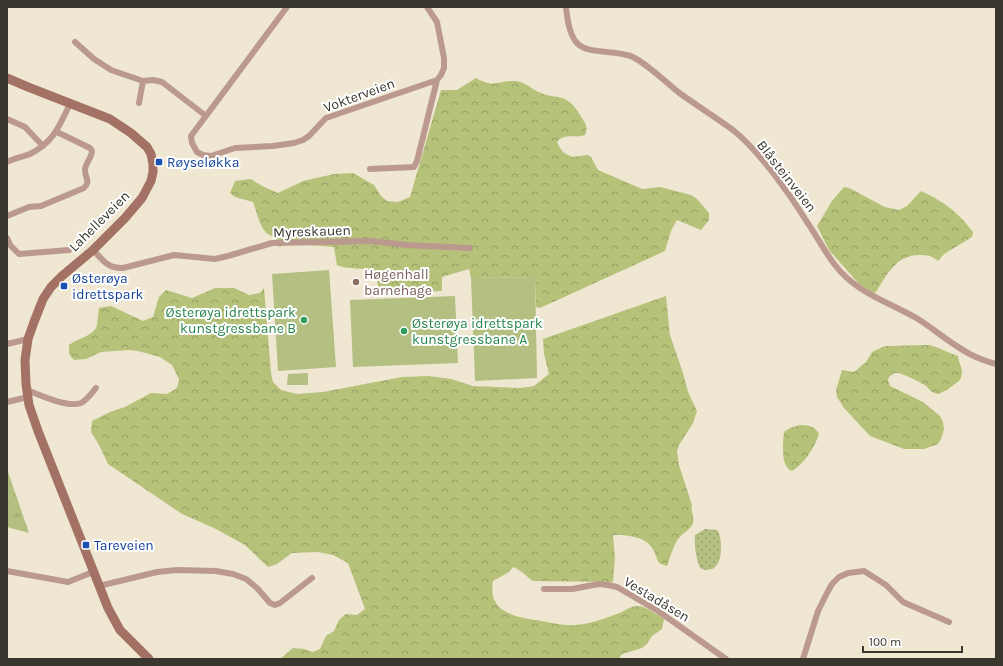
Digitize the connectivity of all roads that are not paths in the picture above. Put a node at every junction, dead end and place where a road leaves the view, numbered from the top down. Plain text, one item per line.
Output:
1 (287, 7) edge
2 (427, 7) edge
3 (566, 7) edge
4 (75, 42) dead end
5 (7, 78) edge
6 (437, 80) junction
7 (143, 81) junction
8 (70, 104) junction
9 (139, 104) dead end
10 (206, 116) junction
11 (7, 120) edge
12 (57, 132) junction
13 (43, 146) junction
14 (7, 162) edge
15 (370, 169) dead end
16 (7, 216) edge
17 (7, 238) edge
18 (470, 248) dead end
19 (69, 250) dead end
20 (93, 250) junction
21 (28, 339) junction
22 (7, 344) edge
23 (996, 364) edge
24 (96, 388) dead end
25 (27, 394) junction
26 (7, 402) edge
27 (7, 571) edge
28 (93, 572) junction
29 (312, 578) dead end
30 (98, 586) junction
31 (544, 589) dead end
32 (949, 622) dead end
33 (149, 659) edge
34 (726, 659) edge
35 (803, 659) edge

1 - 10 street, Vokterveien
2 - 6 street
3 - 23 street, Blåsteinveien
4 - 7 street
5 - 8 street, Lahelleveien
6 - 10 street, Vokterveien
6 - 15 street
7 - 9 street
7 - 10 street
8 - 12 street
8 - 20 street, Lahelleveien
11 - 13 street
12 - 13 street
12 - 16 street
13 - 14 street
17 - 19 street
18 - 20 street, Myreskauen
20 - 21 street, Lahelleveien
21 - 22 street
21 - 25 street, Lahelleveien
24 - 25 street
25 - 26 street
25 - 28 street, Lahelleveien
27 - 28 street
28 - 30 street, Lahelleveien
29 - 30 street
30 - 33 street, Lahelleveien
31 - 34 street, Vestadåsen
32 - 35 street

